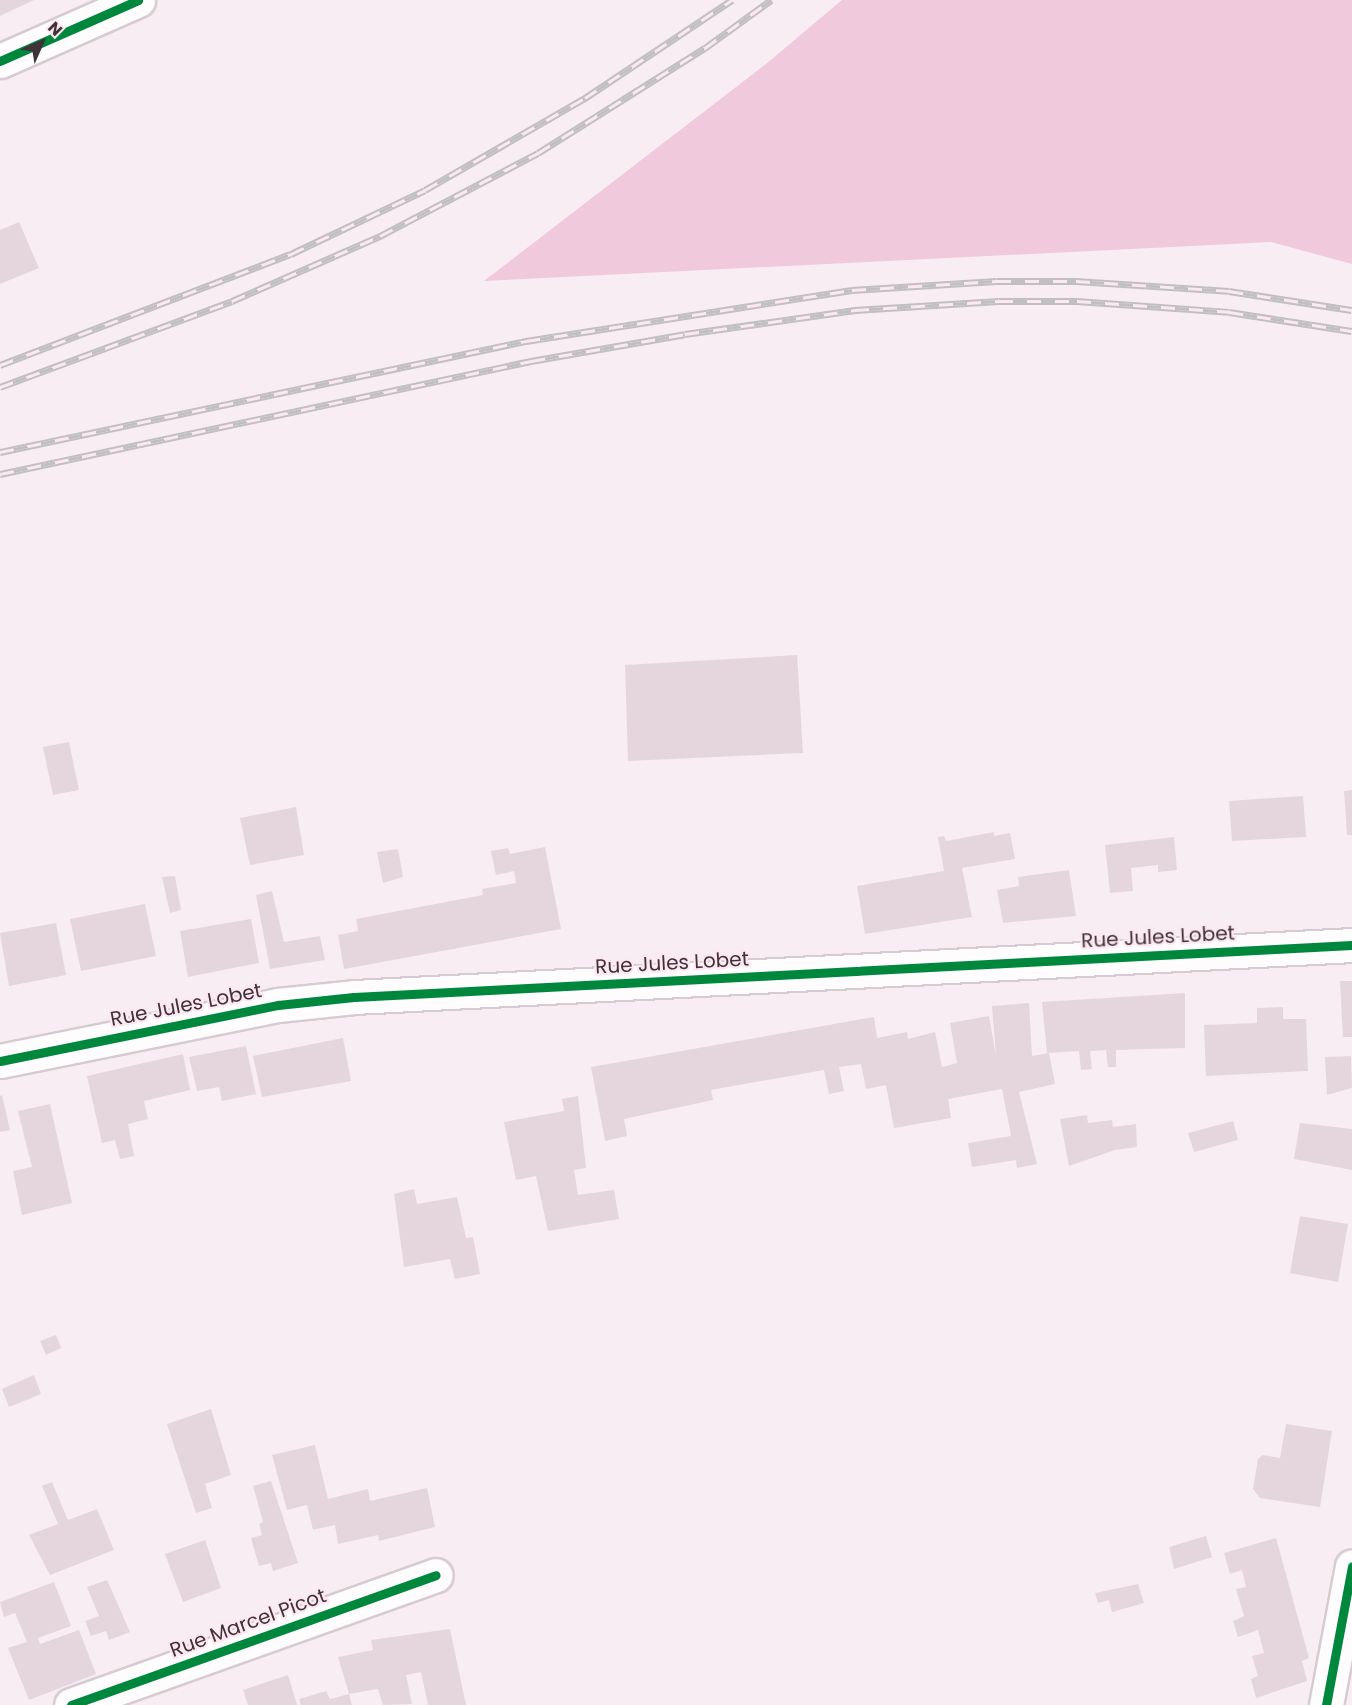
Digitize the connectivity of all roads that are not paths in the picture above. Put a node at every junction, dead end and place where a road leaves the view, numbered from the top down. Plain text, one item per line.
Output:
1 (138, 0) edge
2 (0, 61) edge
3 (1352, 945) edge
4 (0, 1061) edge
5 (1352, 1566) edge
6 (436, 1575) dead end
7 (71, 1705) edge
8 (1326, 1705) edge

1 - 2 street
3 - 4 street, Rue Jules Lobet
5 - 8 street
6 - 7 street, Rue Marcel Picot

